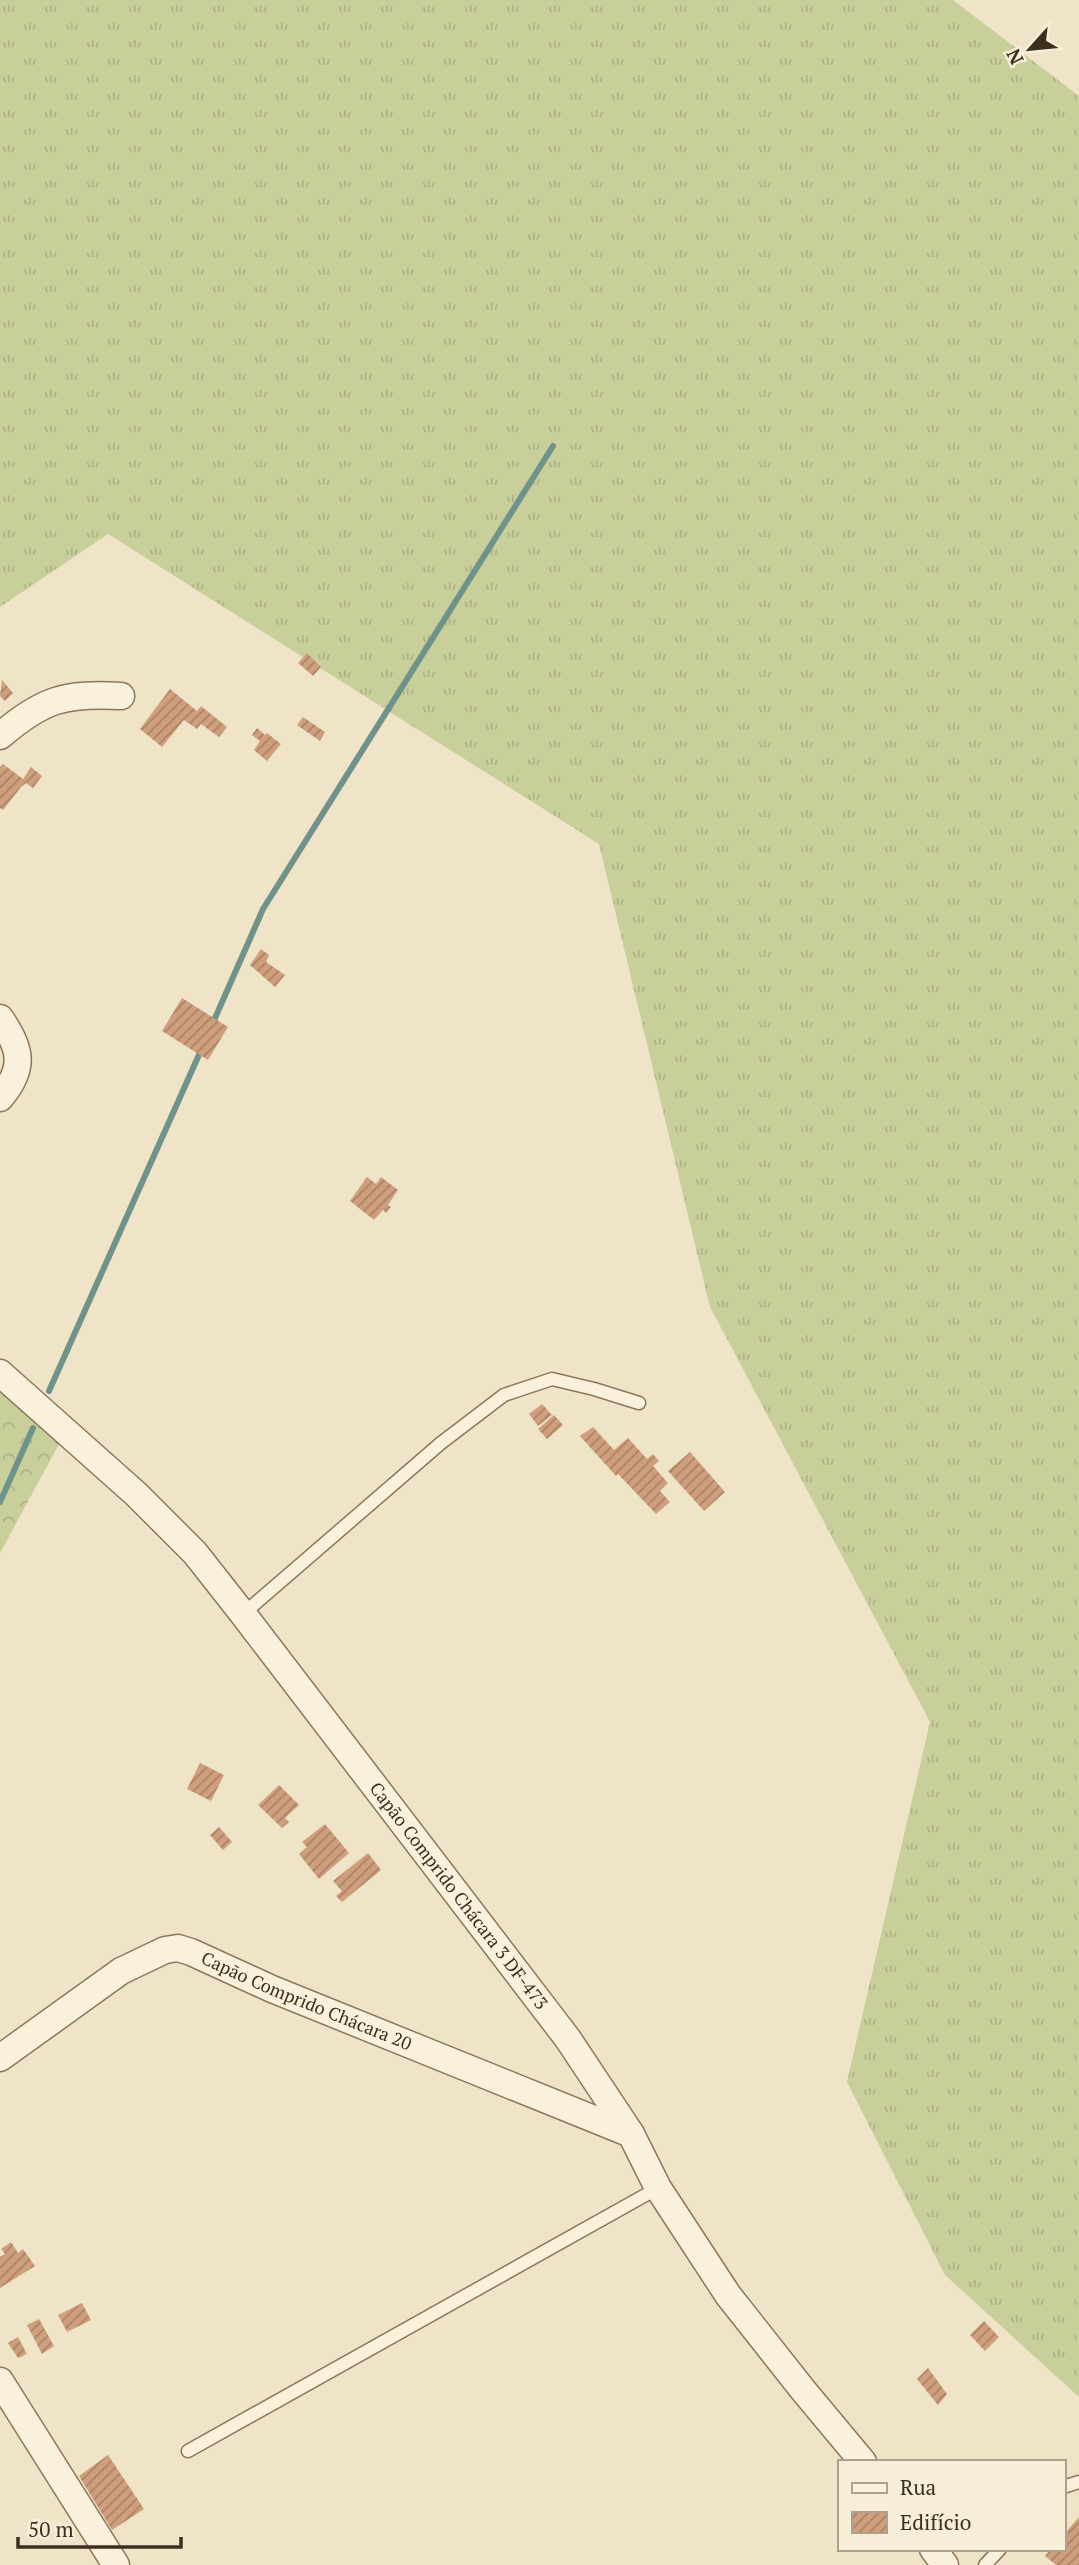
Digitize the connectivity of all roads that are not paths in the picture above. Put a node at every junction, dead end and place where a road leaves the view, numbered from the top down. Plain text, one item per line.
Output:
1 (121, 696) dead end
2 (0, 736) edge
3 (0, 1018) edge
4 (0, 1098) edge
5 (0, 1373) edge
6 (639, 1403) dead end
7 (243, 1614) junction
8 (0, 2058) edge
9 (631, 2134) junction
10 (658, 2188) junction
11 (0, 2381) edge
12 (188, 2451) dead end
13 (861, 2460) edge
14 (998, 2551) edge
15 (116, 2565) edge
16 (985, 2565) edge

1 - 2 street
3 - 4 street
5 - 7 street, Capão Comprido Chácara 3 DF-473
6 - 7 lane
7 - 9 street, Capão Comprido Chácara 3 DF-473
8 - 9 street, Capão Comprido Chácara 20
9 - 10 street, Capão Comprido Chácara 3 DF-473
10 - 12 lane
10 - 13 street, Capão Comprido Chácara 3 DF-473
11 - 15 street
14 - 16 lane

